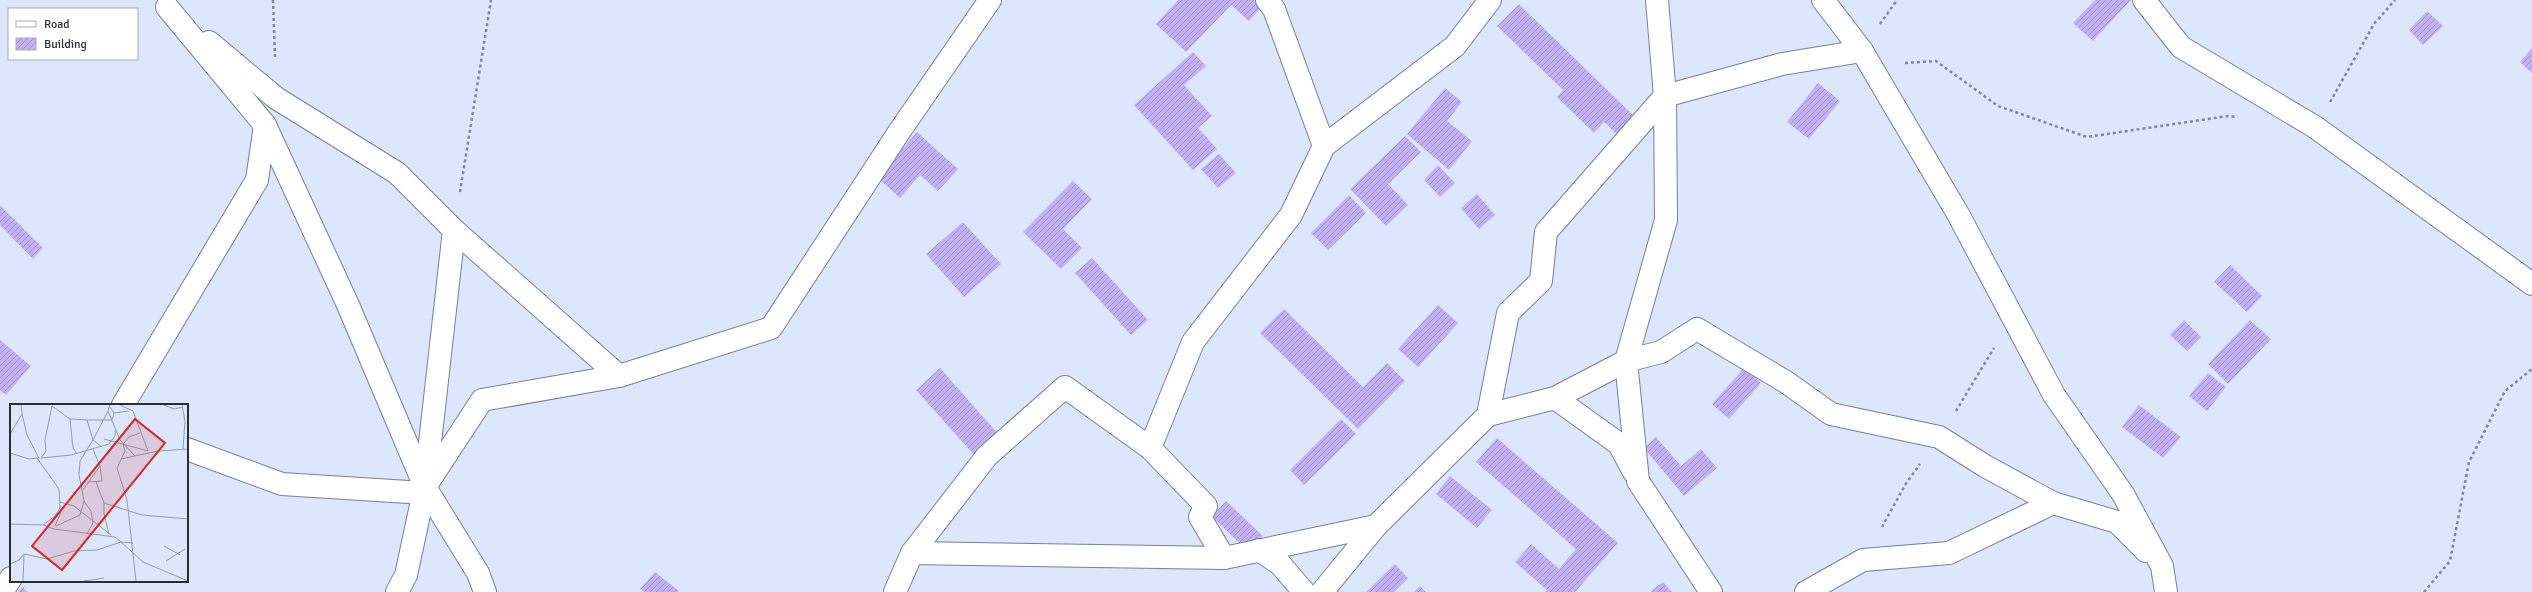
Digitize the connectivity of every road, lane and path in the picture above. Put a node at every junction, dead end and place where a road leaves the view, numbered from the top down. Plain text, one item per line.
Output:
1 (273, 0) edge
2 (491, 0) edge
3 (990, 0) edge
4 (1267, 0) edge
5 (1490, 0) edge
6 (1657, 0) edge
7 (1823, 0) edge
8 (2144, 0) edge
9 (2395, 0) edge
10 (165, 3) edge
11 (1862, 51) junction
12 (1665, 96) junction
13 (276, 98) junction
14 (2243, 118) dead end
15 (265, 125) junction
16 (2316, 127) junction
17 (1324, 146) junction
18 (454, 230) junction
19 (2532, 284) edge
20 (1626, 361) junction
21 (2532, 369) edge
22 (619, 376) junction
23 (1555, 398) junction
24 (124, 404) edge
25 (1488, 415) junction
26 (1150, 448) junction
27 (188, 449) edge
28 (1638, 481) junction
29 (424, 490) junction
30 (2053, 502) junction
31 (1376, 526) junction
32 (1259, 550) junction
33 (912, 553) junction
34 (1224, 558) junction
35 (2162, 566) junction
36 (10, 580) edge
37 (481, 583) edge
38 (2, 592) edge
39 (397, 592) edge
40 (496, 592) edge
41 (895, 592) edge
42 (1304, 592) edge
43 (1322, 592) edge
44 (1711, 592) edge
45 (1806, 592) edge
46 (2166, 592) edge
47 (2424, 592) edge

1 - 13 path
2 - 18 path
3 - 22 street
4 - 17 street
5 - 17 street
6 - 12 street
7 - 11 street
8 - 16 street
9 - 16 path
10 - 13 street
10 - 15 street
11 - 12 street
11 - 14 path
11 - 35 street
12 - 20 street
12 - 25 street
13 - 18 street
15 - 24 street
15 - 29 street
16 - 19 street
17 - 26 street
18 - 22 street
18 - 29 street
20 - 23 street
20 - 28 street
20 - 30 street
21 - 47 path
22 - 29 street
23 - 25 street
23 - 28 street
25 - 31 street
26 - 33 street
26 - 34 street
27 - 29 street
28 - 44 street
29 - 37 street
29 - 39 street
30 - 35 street
30 - 45 street
31 - 32 street
31 - 43 street
32 - 34 street
32 - 42 street
33 - 34 street
33 - 41 street
35 - 46 street
36 - 38 street
37 - 40 street

